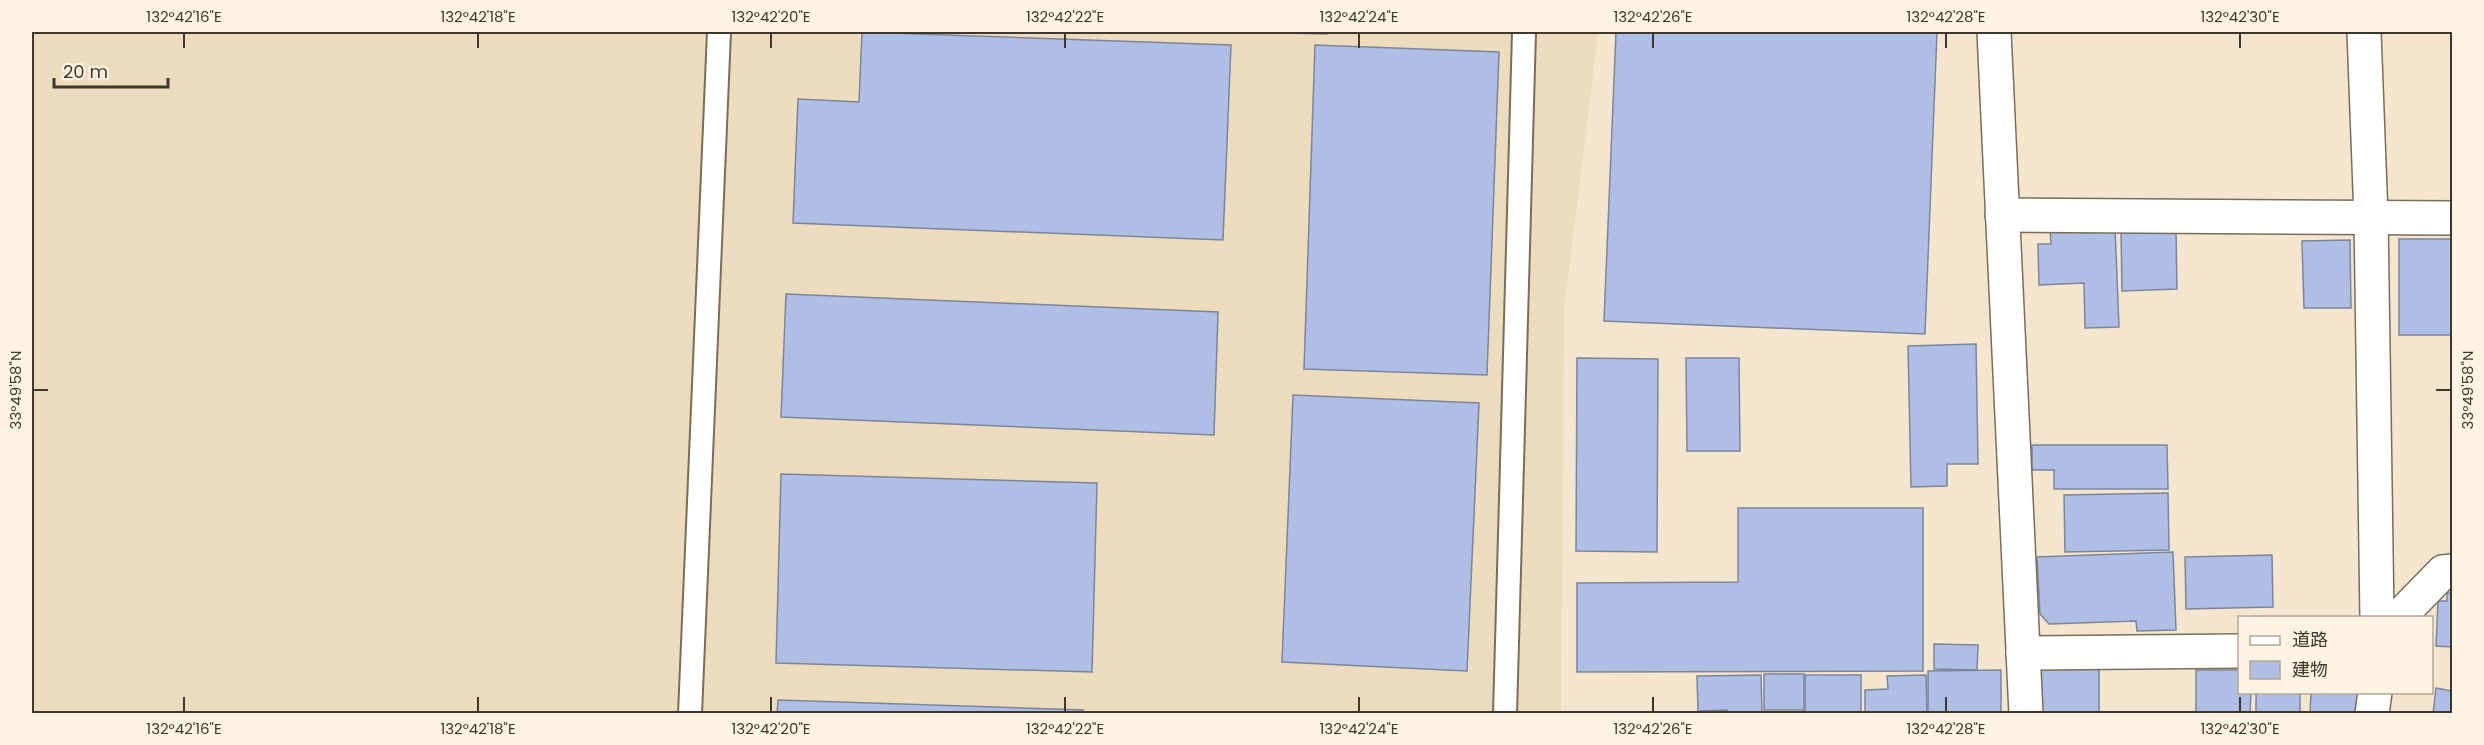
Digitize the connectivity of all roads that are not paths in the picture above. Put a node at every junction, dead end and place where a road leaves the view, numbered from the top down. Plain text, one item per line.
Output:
1 (719, 32) edge
2 (1524, 32) edge
3 (1994, 32) edge
4 (2364, 32) edge
5 (2002, 215) junction
6 (2371, 217) junction
7 (2452, 218) edge
8 (2452, 571) edge
9 (2377, 616) edge
10 (2400, 616) edge
11 (2238, 651) edge
12 (2024, 653) junction
13 (2375, 694) edge
14 (690, 714) edge
15 (1505, 714) edge
16 (2026, 714) edge
17 (2372, 714) edge

1 - 14 lane
2 - 15 lane
3 - 5 street
4 - 6 street
5 - 6 street
5 - 12 street
6 - 7 street
6 - 9 street
8 - 10 street
11 - 12 street
12 - 16 street
13 - 17 street

